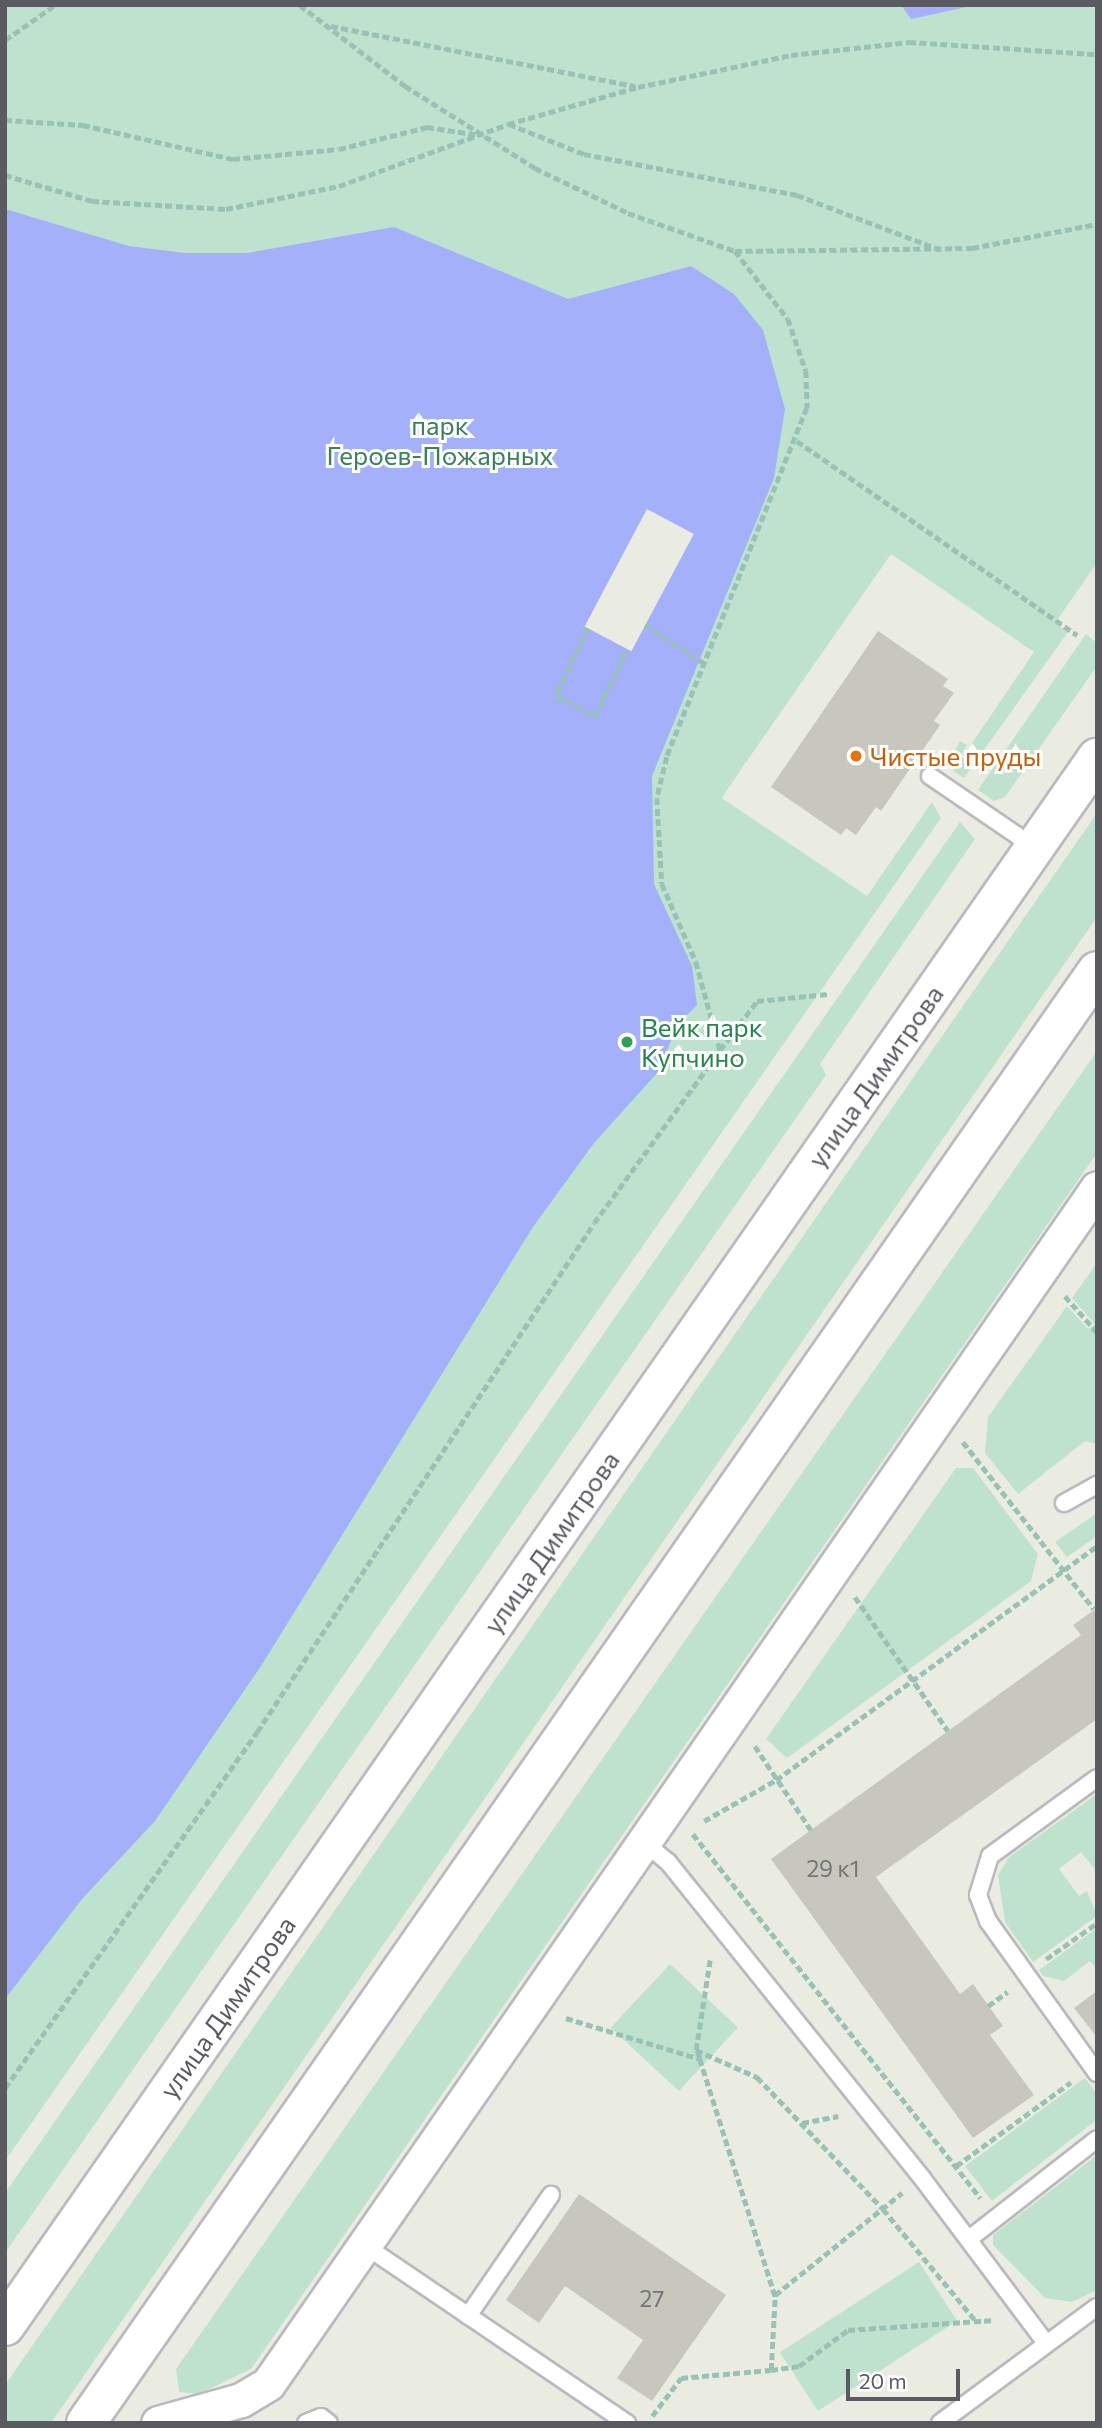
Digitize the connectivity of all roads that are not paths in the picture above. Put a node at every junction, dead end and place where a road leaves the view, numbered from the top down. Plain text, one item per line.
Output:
1 (1097, 758) edge
2 (930, 776) dead end
3 (1034, 847) junction
4 (1097, 971) edge
5 (1097, 1188) edge
6 (1097, 1485) edge
7 (1065, 1503) dead end
8 (1097, 1778) edge
9 (644, 1842) junction
10 (1097, 2073) edge
11 (1097, 2139) edge
12 (551, 2195) dead end
13 (969, 2239) junction
14 (364, 2245) junction
15 (1097, 2307) edge
16 (468, 2316) junction
17 (5, 2326) edge
18 (1046, 2343) junction
19 (86, 2423) edge
20 (158, 2423) edge
21 (306, 2423) edge
22 (329, 2423) edge
23 (627, 2423) edge
24 (940, 2423) edge

1 - 3 street, улица Димитрова
2 - 3 lane
3 - 17 street, улица Димитрова
4 - 19 street
5 - 9 street
6 - 7 lane
8 - 10 lane
9 - 13 lane
9 - 14 street
11 - 13 lane
12 - 16 lane
13 - 18 lane
14 - 16 lane
14 - 20 street
15 - 18 lane
16 - 23 lane
18 - 24 lane
21 - 22 lane

